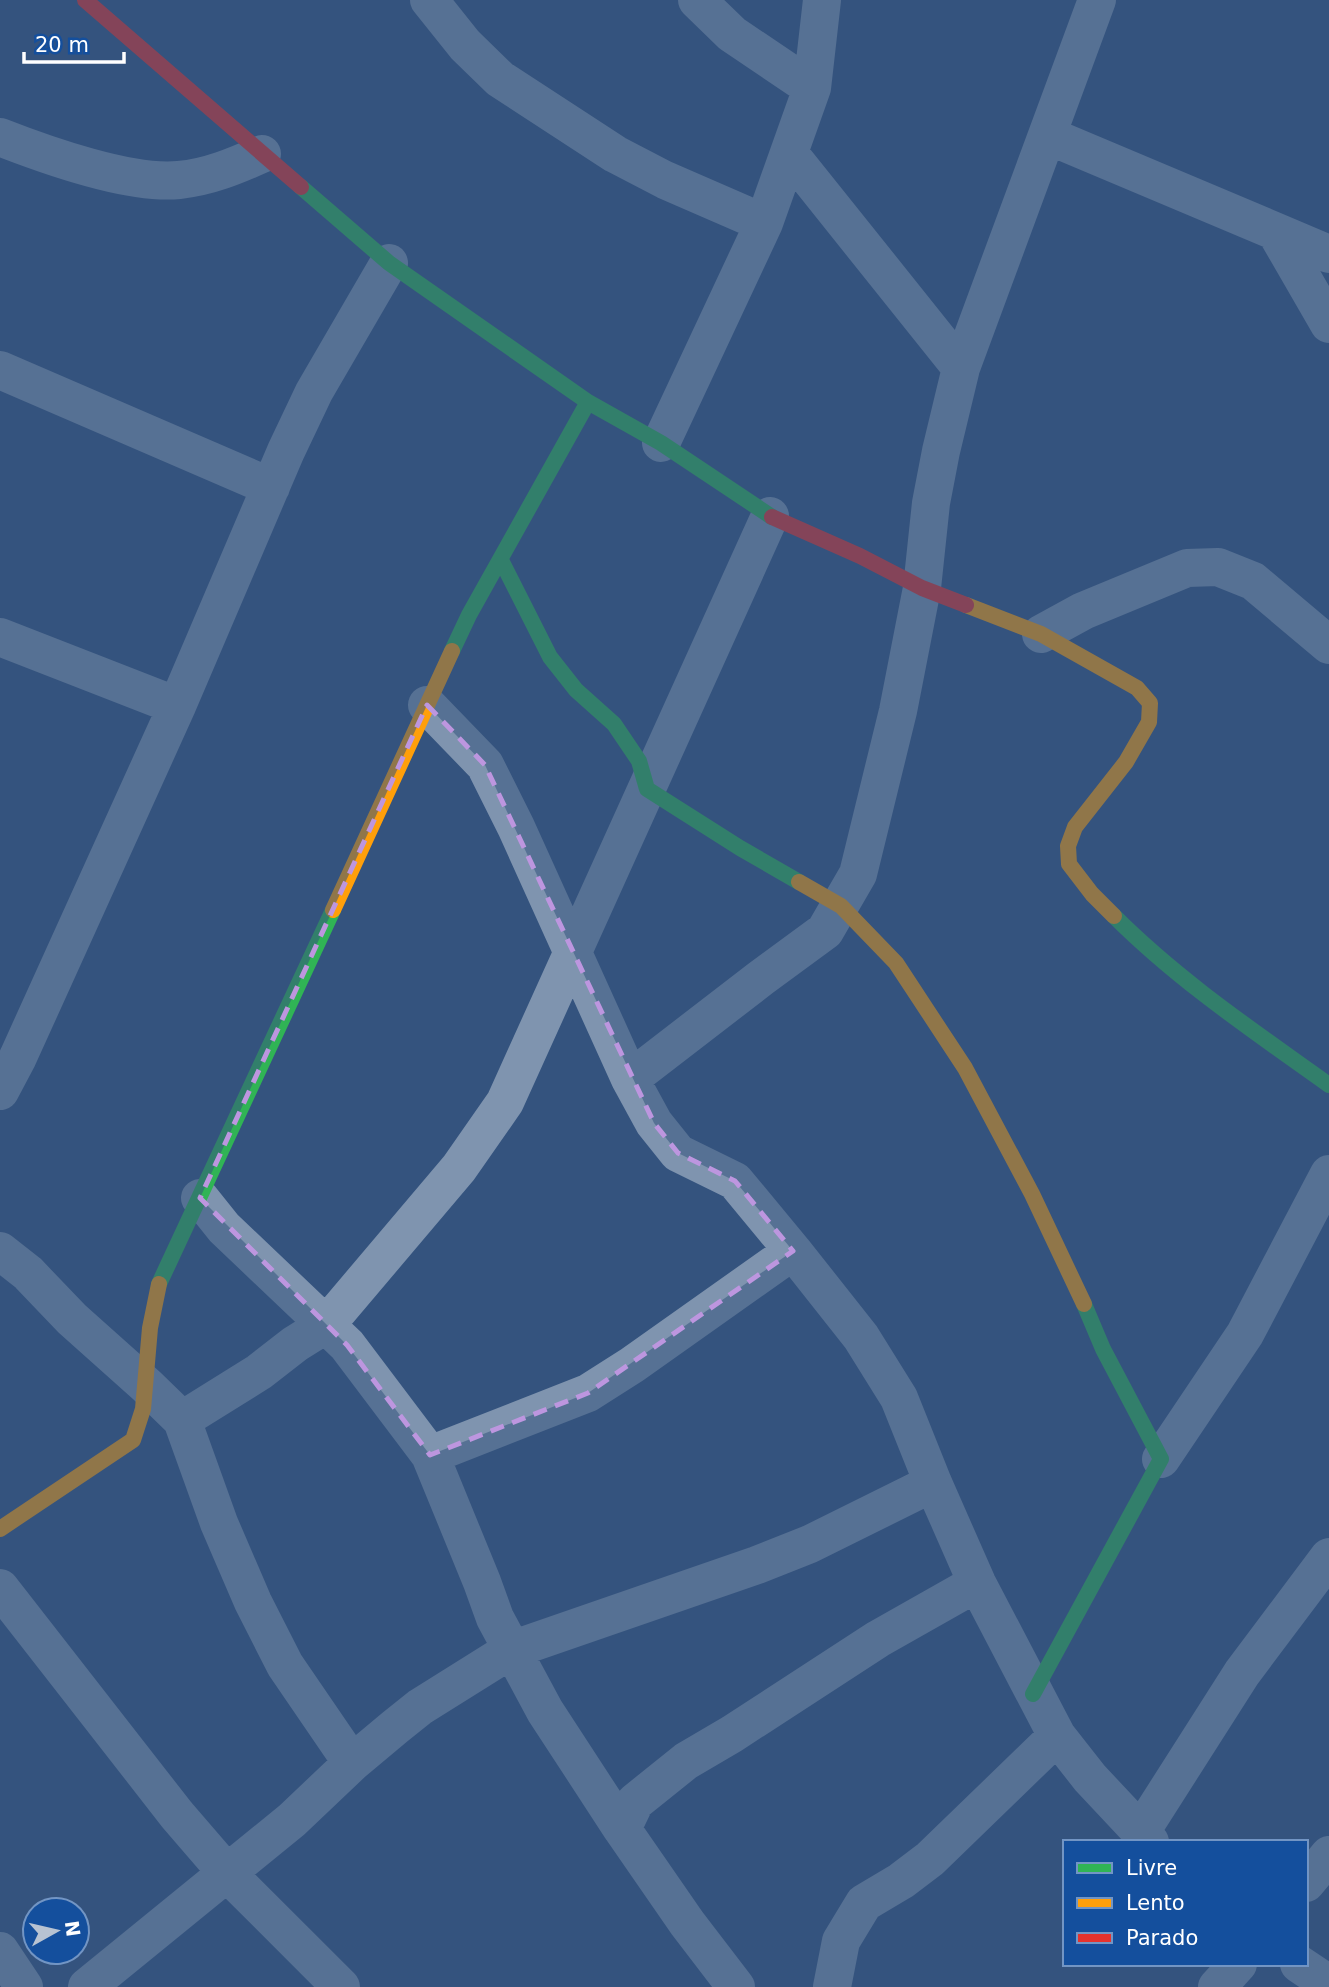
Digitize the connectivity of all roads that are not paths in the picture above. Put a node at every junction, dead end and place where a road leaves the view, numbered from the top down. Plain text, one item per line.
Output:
1 (85, 0) edge
2 (429, 0) edge
3 (697, 0) edge
4 (822, 0) edge
5 (1097, 0) edge
6 (812, 88) junction
7 (1049, 136) junction
8 (0, 137) edge
9 (789, 153) junction
10 (262, 154) junction
11 (764, 223) junction
12 (1277, 234) junction
13 (1329, 254) edge
14 (389, 262) junction
15 (1329, 324) edge
16 (961, 369) junction
17 (0, 370) edge
18 (589, 402) junction
19 (662, 443) junction
20 (271, 487) junction
21 (770, 516) junction
22 (501, 560) junction
23 (922, 588) junction
24 (1041, 634) junction
25 (0, 637) edge
26 (1329, 645) edge
27 (427, 705) junction
28 (177, 706) junction
29 (647, 789) junction
30 (841, 906) junction
31 (574, 952) junction
32 (630, 1079) junction
33 (1329, 1085) edge
34 (0, 1091) edge
35 (1329, 1174) edge
36 (201, 1198) junction
37 (0, 1251) edge
38 (793, 1251) junction
39 (327, 1324) junction
40 (147, 1386) junction
41 (182, 1420) junction
42 (430, 1455) junction
43 (1161, 1459) junction
44 (933, 1483) junction
45 (0, 1530) edge
46 (1329, 1557) edge
47 (978, 1583) junction
48 (0, 1588) edge
49 (511, 1650) junction
50 (1033, 1694) junction
51 (1057, 1736) junction
52 (352, 1763) junction
53 (622, 1829) junction
54 (1145, 1837) edge
55 (1329, 1855) edge
56 (227, 1873) junction
57 (1308, 1881) edge
58 (0, 1951) edge
59 (1236, 1966) edge
60 (1302, 1966) edge
61 (1329, 1984) edge
62 (24, 1987) edge
63 (88, 1987) edge
64 (341, 1987) edge
65 (736, 1987) edge
66 (832, 1987) edge
67 (1217, 1987) edge

1 - 10 street
2 - 11 street
3 - 6 street
4 - 6 street
5 - 7 street
6 - 9 street
7 - 12 street
7 - 16 street
8 - 10 street
9 - 11 street
9 - 16 street
10 - 14 street
11 - 19 street
12 - 13 street
12 - 15 street
14 - 18 street
14 - 20 street
16 - 23 street
17 - 20 street
18 - 19 street
18 - 22 street
19 - 21 street
20 - 28 street
21 - 23 street
21 - 29 street
22 - 27 street
22 - 29 street
23 - 24 street
23 - 30 street
24 - 26 street
24 - 33 street
25 - 28 street
27 - 31 street
27 - 36 street
28 - 34 street
29 - 30 street
29 - 31 street
30 - 32 street
30 - 43 street
31 - 32 street
31 - 39 street
32 - 38 street
35 - 43 street
36 - 39 street
36 - 40 street
37 - 40 street
38 - 42 street
38 - 44 street
39 - 41 street
39 - 42 street
40 - 41 street
40 - 45 street
41 - 52 street
42 - 49 street
43 - 50 street
44 - 47 street
44 - 49 street
46 - 54 street
47 - 50 street
47 - 53 street
48 - 56 street
49 - 52 street
49 - 53 street
50 - 51 street
51 - 54 street
51 - 66 street
52 - 56 street
53 - 65 street
55 - 57 street
56 - 63 street
56 - 64 street
58 - 62 street
59 - 67 street
60 - 61 street

